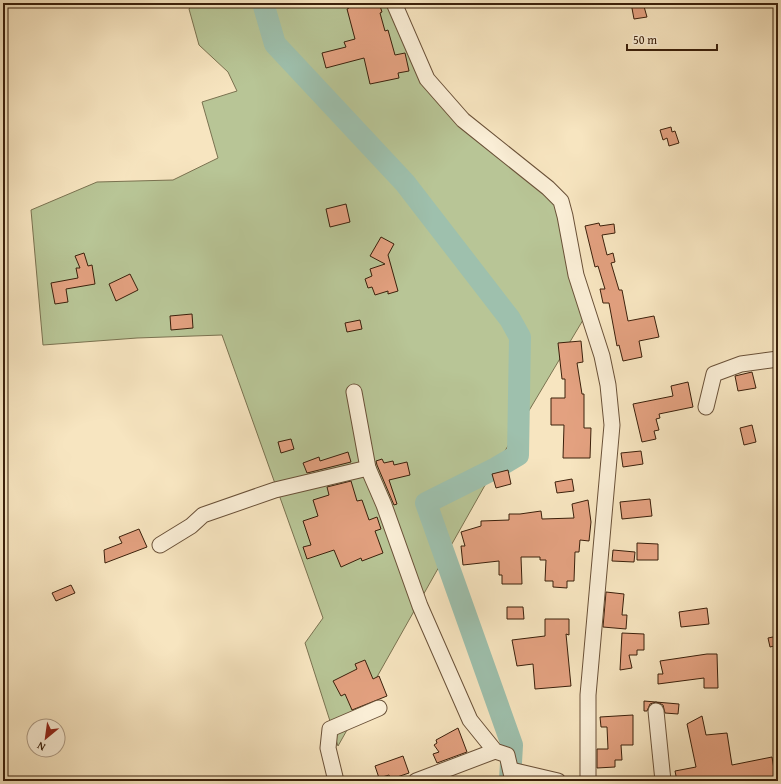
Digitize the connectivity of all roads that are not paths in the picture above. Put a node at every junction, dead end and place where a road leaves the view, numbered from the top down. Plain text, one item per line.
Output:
1 (394, 3) edge
2 (778, 359) edge
3 (354, 392) dead end
4 (706, 408) dead end
5 (368, 468) junction
6 (160, 545) dead end
7 (379, 708) dead end
8 (656, 711) dead end
9 (507, 764) edge
10 (336, 781) edge
11 (416, 781) edge
12 (558, 781) edge
13 (588, 781) edge
14 (663, 781) edge

1 - 13 street
2 - 4 street
3 - 5 street
5 - 6 street
5 - 9 street
7 - 10 street
8 - 14 street
9 - 11 street
9 - 12 street

